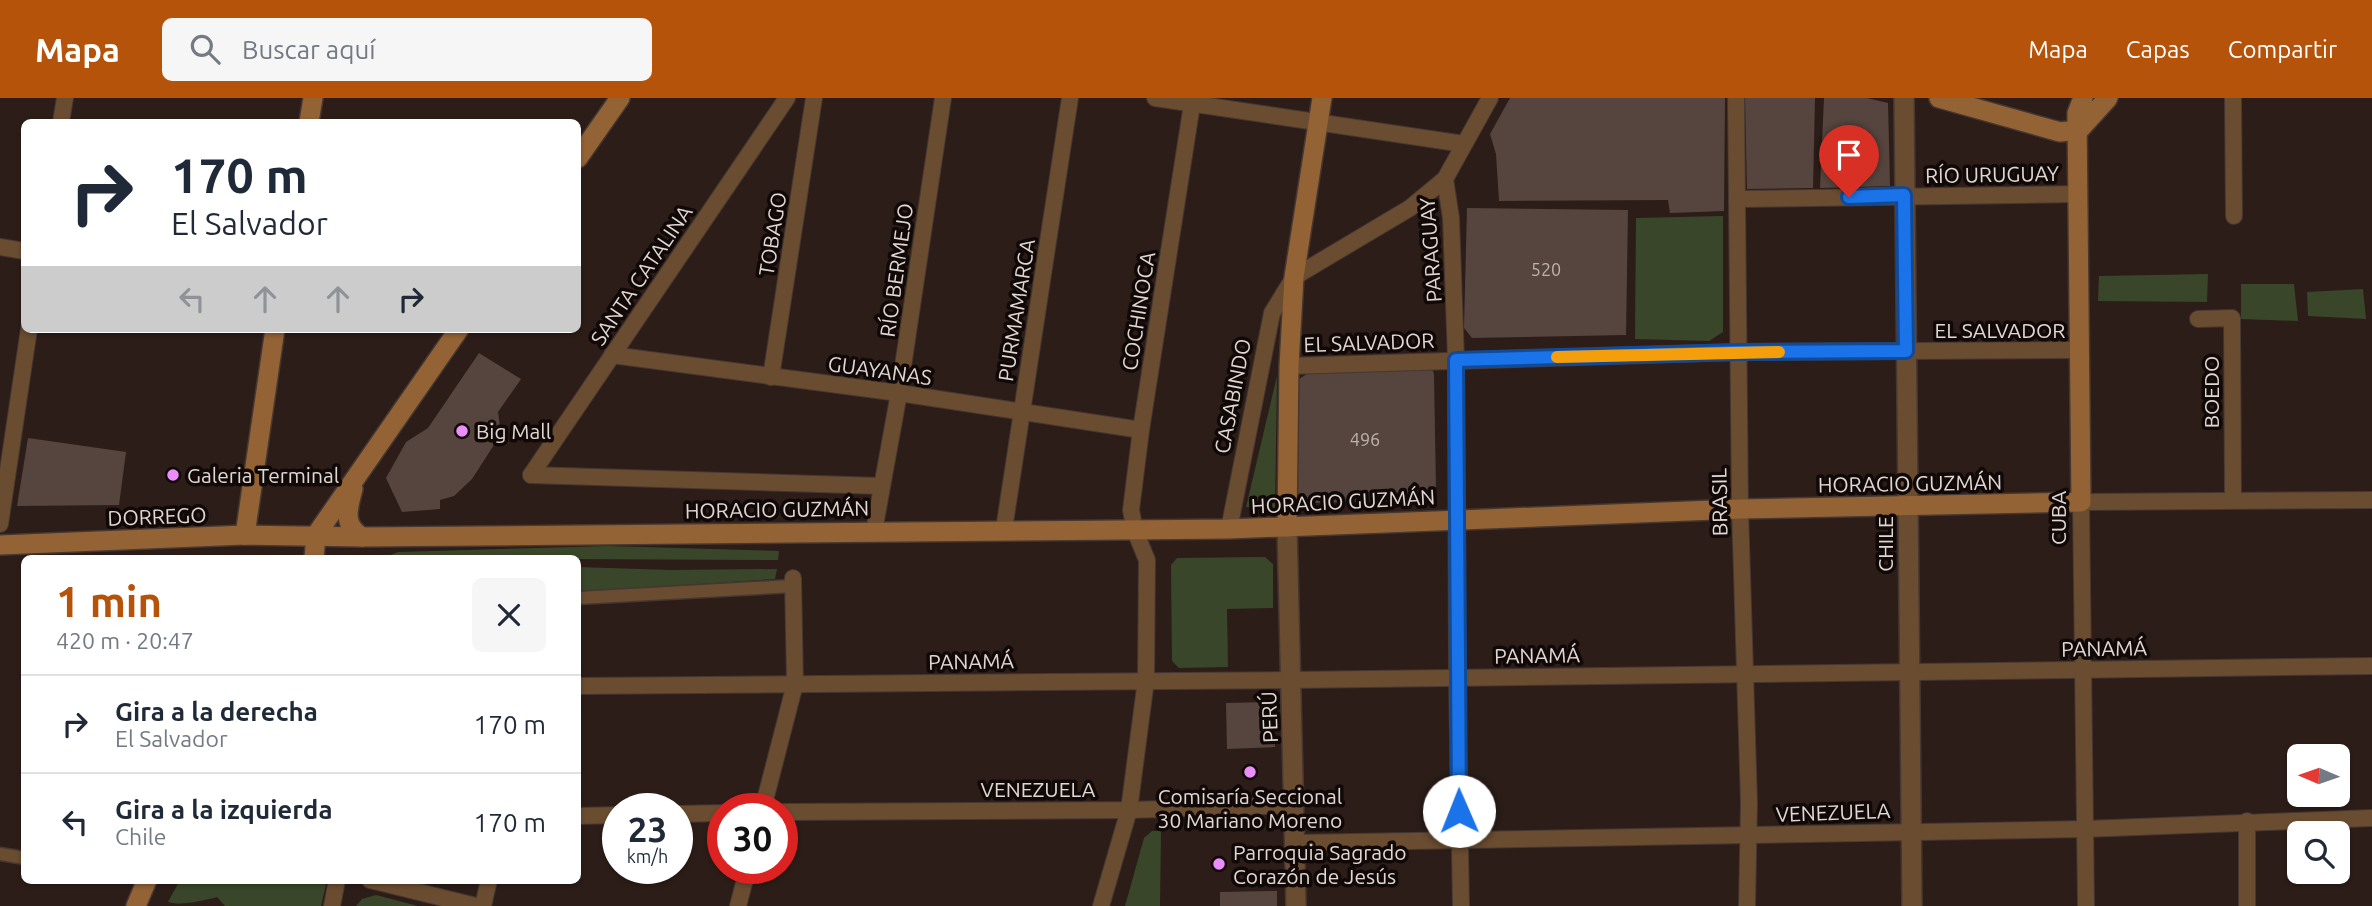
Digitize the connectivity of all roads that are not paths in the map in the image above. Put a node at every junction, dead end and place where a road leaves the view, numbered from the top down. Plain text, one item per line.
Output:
1 (65, 98) edge
2 (313, 98) edge
3 (620, 98) edge
4 (787, 98) edge
5 (814, 98) edge
6 (943, 98) edge
7 (1070, 98) edge
8 (1155, 98) edge
9 (1322, 98) edge
10 (1490, 98) edge
11 (1736, 98) edge
12 (1904, 98) edge
13 (1939, 98) edge
14 (2083, 98) edge
15 (2108, 98) edge
16 (2234, 98) edge
17 (1193, 101) edge
18 (62, 119) edge
19 (310, 119) edge
20 (1317, 122) junction
21 (2078, 130) junction
22 (1464, 144) junction
23 (581, 154) edge
24 (1445, 179) junction
25 (2079, 194) junction
26 (1904, 195) junction
27 (1738, 199) junction
28 (2234, 216) dead end
29 (0, 247) edge
30 (21, 250) edge
31 (1293, 277) junction
32 (2198, 319) dead end
33 (28, 333) edge
34 (274, 333) edge
35 (456, 333) edge
36 (1906, 351) junction
37 (2080, 351) junction
38 (1739, 352) junction
39 (612, 355) junction
40 (1456, 360) junction
41 (1289, 366) junction
42 (771, 376) junction
43 (899, 393) junction
44 (1021, 413) junction
45 (1141, 429) junction
46 (354, 482) junction
47 (881, 486) junction
48 (2233, 500) junction
49 (2372, 500) edge
50 (2081, 502) junction
51 (1908, 506) junction
52 (1740, 509) junction
53 (1457, 519) junction
54 (0, 524) edge
55 (1287, 527) junction
56 (1004, 529) junction
57 (1229, 529) junction
58 (874, 531) junction
59 (1135, 531) junction
60 (244, 535) junction
61 (316, 535) junction
62 (362, 537) junction
63 (0, 545) edge
64 (313, 555) edge
65 (793, 582) joint
66 (581, 598) edge
67 (2372, 666) edge
68 (2081, 669) junction
69 (1908, 671) junction
70 (1743, 673) junction
71 (1457, 678) junction
72 (1146, 680) junction
73 (1291, 680) junction
74 (794, 684) junction
75 (581, 687) edge
76 (767, 793) edge
77 (1294, 805) junction
78 (1129, 810) junction
79 (798, 812) edge
80 (581, 816) edge
81 (602, 816) edge
82 (2372, 818) edge
83 (2247, 821) junction
84 (2085, 829) junction
85 (1911, 831) junction
86 (1747, 836) junction
87 (1459, 838) junction
88 (1295, 843) junction
89 (0, 854) edge
90 (21, 858) edge
91 (145, 884) edge
92 (336, 884) edge
93 (386, 884) edge
94 (488, 884) edge
95 (744, 884) edge
96 (136, 906) edge
97 (332, 906) edge
98 (476, 906) edge
99 (483, 906) edge
100 (738, 906) edge
101 (1101, 906) edge
102 (1296, 906) edge
103 (1461, 906) edge
104 (1747, 906) edge
105 (1912, 906) edge
106 (2086, 906) edge
107 (2247, 906) edge

1 - 18 street
2 - 19 main road
3 - 23 main road
4 - 39 street, SANTA CATALINA
5 - 42 street, TOBAGO
6 - 43 street, RÍO BERMEJO
7 - 44 street, PURMAMARCA
8 - 17 street
9 - 20 main road, CASABINDO
10 - 22 street
11 - 27 street, BRASIL
12 - 26 street, CHILE
13 - 21 main road
14 - 21 main road, CUBA
15 - 21 main road
16 - 28 street
17 - 20 street
17 - 45 street, COCHINOCA
20 - 22 street
20 - 31 main road, CASABINDO
21 - 25 main road, CUBA
22 - 24 street
24 - 31 street
24 - 40 street, PARAGUAY
25 - 26 street, RÍO URUGUAY
25 - 37 main road, CUBA
26 - 27 street, RÍO URUGUAY
26 - 36 street, CHILE
27 - 38 street, BRASIL
29 - 30 street
31 - 41 main road, CASABINDO
31 - 57 street, CASABINDO
32 - 48 street, BOEDO
33 - 54 street
34 - 60 main road
35 - 46 main road
36 - 37 street, EL SALVADOR
36 - 38 street, EL SALVADOR
36 - 51 street, CHILE
37 - 50 main road, CUBA
38 - 40 street, EL SALVADOR
38 - 52 street, BRASIL
39 - 42 street, GUAYANAS
39 - 47 street, SANTA CATALINA
40 - 41 street, EL SALVADOR
40 - 53 street, PARAGUAY
41 - 55 main road, CASABINDO
42 - 43 street, GUAYANAS
43 - 44 street, GUAYANAS
43 - 47 street, RÍO BERMEJO
44 - 45 street, GUAYANAS
44 - 56 street, PURMAMARCA
45 - 59 street, COCHINOCA
46 - 61 main road
46 - 62 main road
47 - 58 street, RÍO BERMEJO
48 - 49 street, HORACIO GUZMÁN
48 - 50 street, HORACIO GUZMÁN
50 - 51 main road, HORACIO GUZMÁN
50 - 68 street, CUBA
51 - 52 main road, HORACIO GUZMÁN
51 - 69 street, CHILE
52 - 53 main road, HORACIO GUZMÁN
52 - 70 street, BRASIL
53 - 55 main road, HORACIO GUZMÁN
53 - 71 street, PARAGUAY
55 - 57 main road, HORACIO GUZMÁN
55 - 73 street, PERÚ
56 - 58 main road, HORACIO GUZMÁN
56 - 59 main road, HORACIO GUZMÁN
57 - 59 main road, HORACIO GUZMÁN
58 - 62 main road, HORACIO GUZMÁN
59 - 72 street, COCHINOCA
60 - 61 main road, DORREGO
60 - 63 main road, DORREGO
61 - 62 main road, HORACIO GUZMÁN
61 - 64 main road
65 - 66 street
65 - 74 street
67 - 68 street, PANAMÁ
68 - 69 street, PANAMÁ
68 - 84 street, CUBA
69 - 70 street, PANAMÁ
69 - 85 street, CHILE
70 - 71 street, PANAMÁ
70 - 86 street, BRASIL
71 - 73 street, PANAMÁ
71 - 87 street, PARAGUAY
72 - 73 street, PANAMÁ
72 - 74 street, PANAMÁ
72 - 78 street, COCHINOCA
73 - 77 street, PERÚ
74 - 75 street, PANAMÁ
74 - 76 street
77 - 78 street, VENEZUELA
77 - 88 street, PERÚ
78 - 79 street, VENEZUELA
78 - 101 street, COCHINOCA
80 - 81 street
82 - 83 street, VENEZUELA
83 - 84 street, VENEZUELA
83 - 107 street
84 - 85 street, VENEZUELA
84 - 106 street, CUBA
85 - 86 street, VENEZUELA
85 - 105 street, CHILE
86 - 87 street, VENEZUELA
86 - 104 street, BRASIL
87 - 88 street, VENEZUELA
87 - 103 street, PARAGUAY
88 - 102 street, PERÚ
89 - 90 street
91 - 96 main road
92 - 97 street
93 - 98 street
94 - 99 street
95 - 100 street

